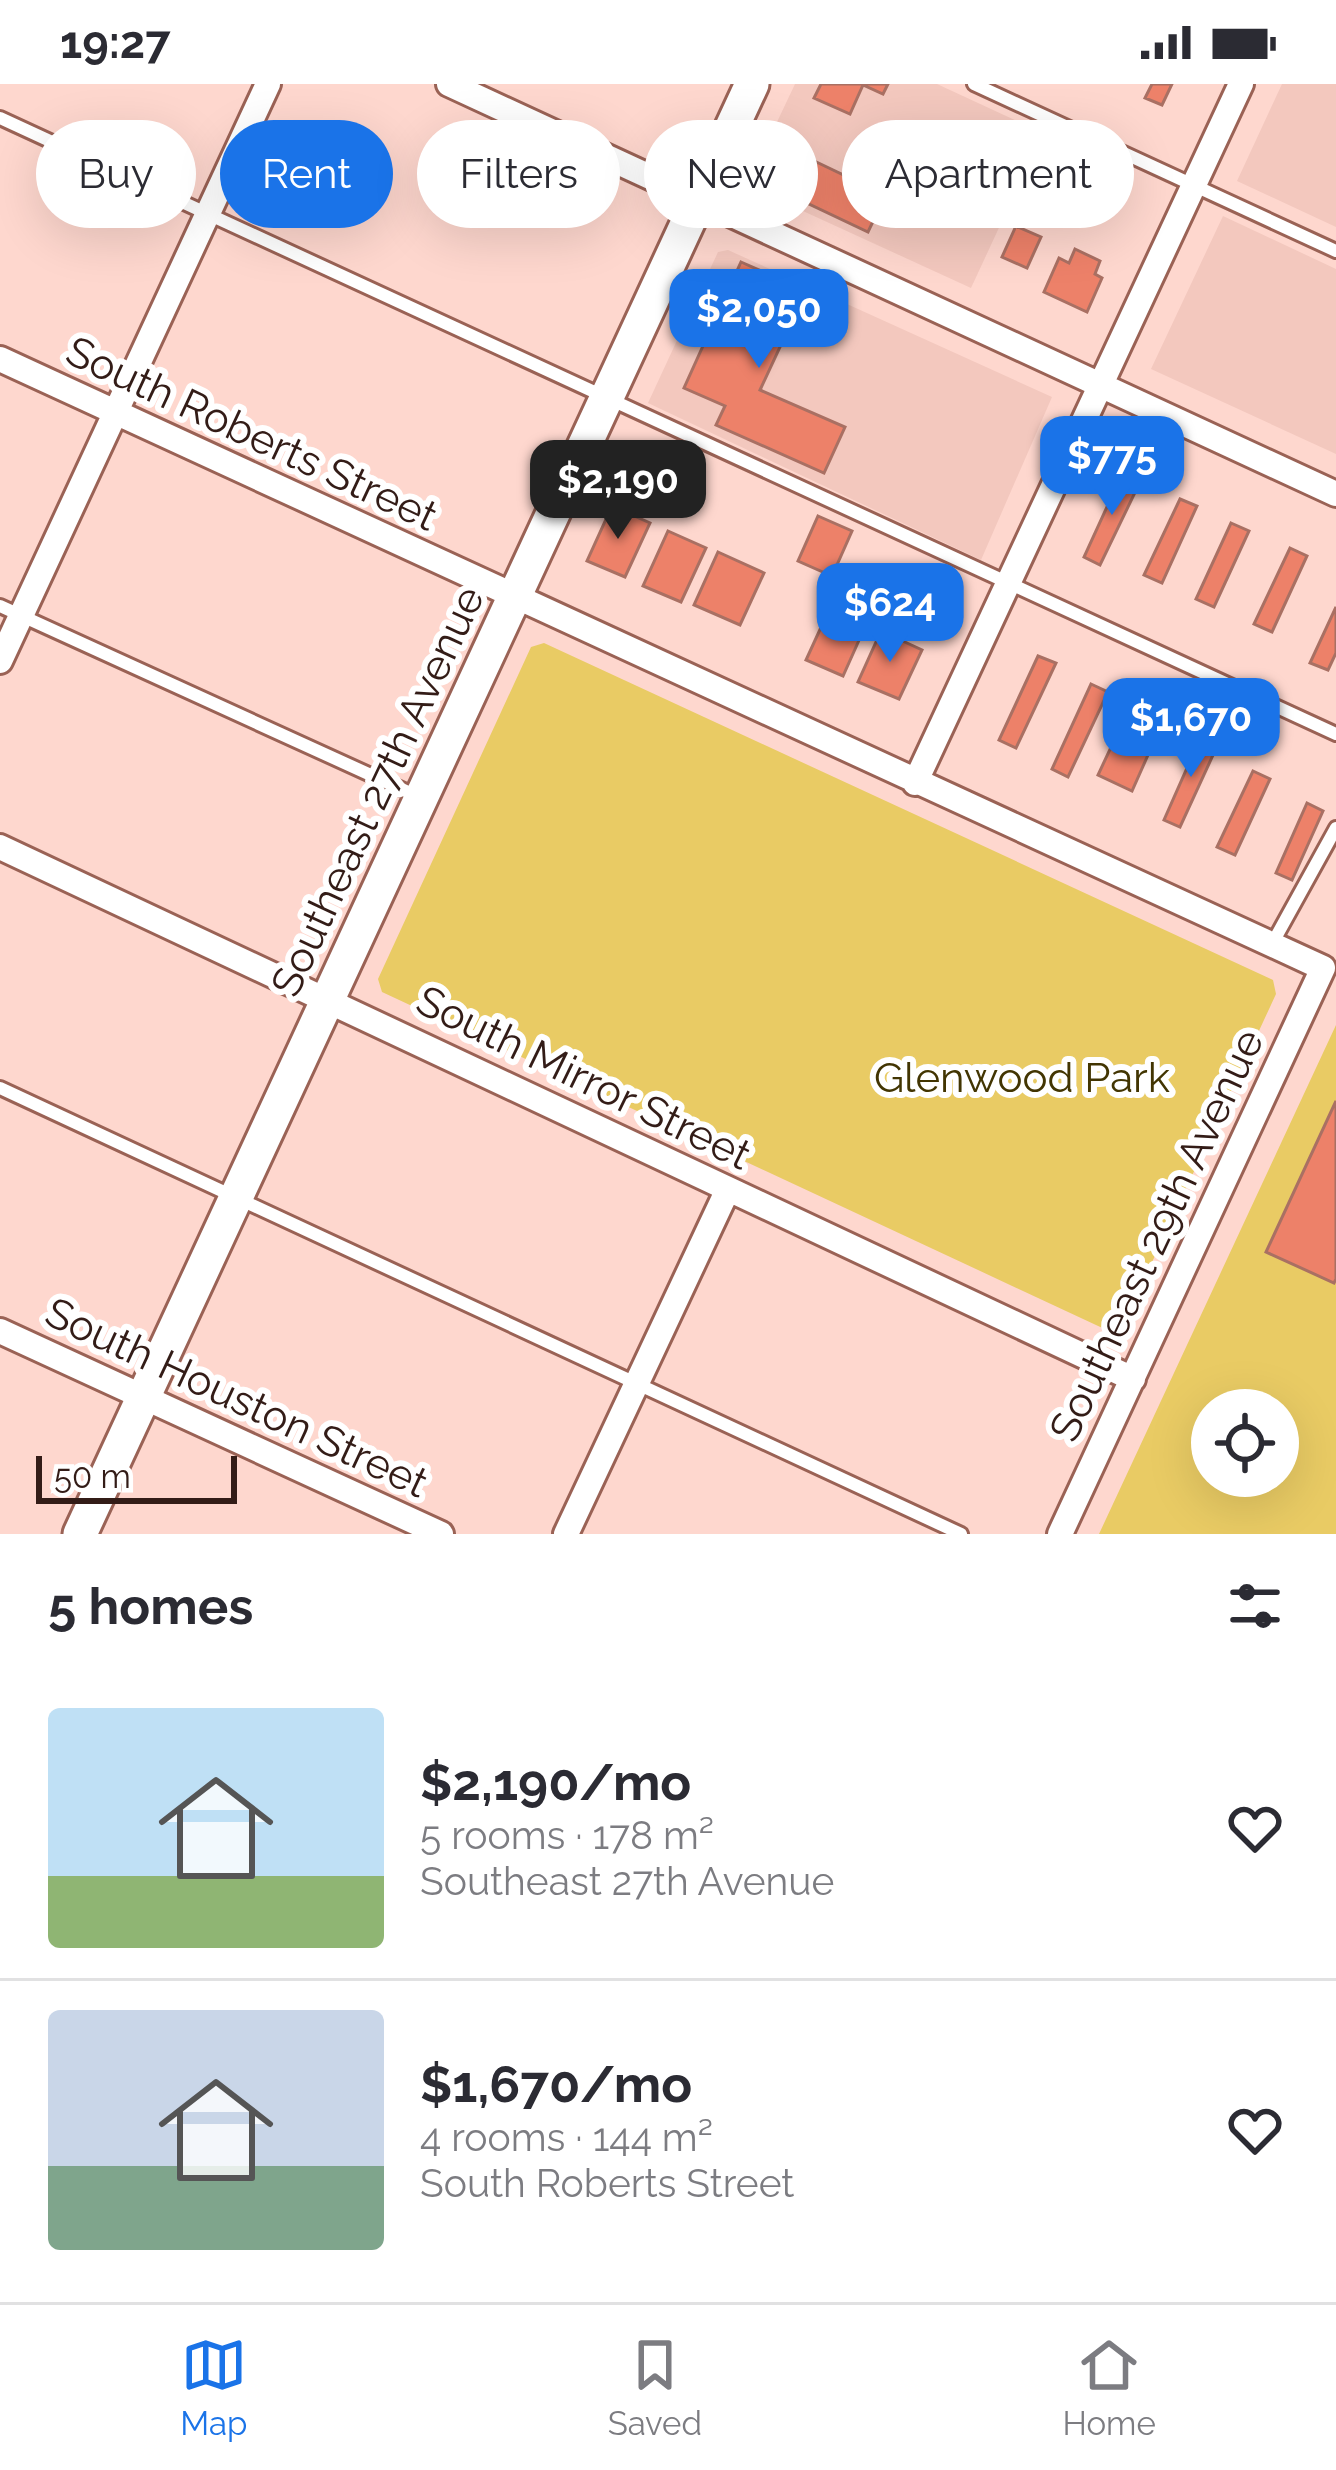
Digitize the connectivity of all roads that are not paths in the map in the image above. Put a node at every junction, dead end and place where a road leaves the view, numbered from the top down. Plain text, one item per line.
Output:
1 (268, 84) edge
2 (449, 84) edge
3 (752, 84) edge
4 (974, 84) edge
5 (1241, 84) edge
6 (0, 118) edge
7 (736, 120) edge
8 (644, 174) edge
9 (1193, 186) junction
10 (207, 215) junction
11 (687, 228) edge
12 (760, 228) edge
13 (1336, 251) edge
14 (0, 358) edge
15 (1099, 385) junction
16 (608, 399) junction
17 (116, 412) junction
18 (1336, 494) edge
19 (1007, 583) junction
20 (516, 598) junction
21 (11, 611) edge
22 (0, 661) edge
23 (1336, 734) edge
24 (915, 783) junction
25 (423, 799) junction
26 (1336, 828) edge
27 (0, 847) edge
28 (1272, 945) junction
29 (1323, 968) joint
30 (331, 999) junction
31 (0, 1088) edge
32 (728, 1189) junction
33 (236, 1200) junction
34 (0, 1331) edge
35 (1133, 1379) junction
36 (637, 1384) junction
37 (143, 1396) junction
38 (80, 1534) edge
39 (441, 1534) edge
40 (566, 1534) edge
41 (962, 1534) edge
42 (1060, 1534) edge

1 - 10 street
2 - 8 street
3 - 7 main road, Southeast 27th Avenue
4 - 9 lane
5 - 9 street
6 - 10 lane
9 - 13 lane
9 - 15 street
10 - 16 lane
10 - 17 street
11 - 16 main road, Southeast 27th Avenue
12 - 15 street
14 - 17 street, South Roberts Street
15 - 18 street
15 - 19 street
16 - 19 lane
16 - 20 main road, Southeast 27th Avenue
17 - 20 street, South Roberts Street
17 - 21 street
19 - 23 lane
19 - 24 street
20 - 24 street, South Roberts Street
20 - 25 main road, Southeast 27th Avenue
21 - 22 street
21 - 25 lane
24 - 28 street, South Roberts Street
25 - 30 main road, Southeast 27th Avenue
26 - 28 lane
27 - 30 street, South Mirror Street
28 - 29 street, South Roberts Street
29 - 35 street, Southeast 29th Avenue
30 - 32 street, South Mirror Street
30 - 33 main road, Southeast 27th Avenue
31 - 33 lane
32 - 35 street, South Mirror Street
32 - 36 street
33 - 36 lane
33 - 37 main road, Southeast 27th Avenue
34 - 37 street, South Houston Street
35 - 42 street, Southeast 29th Avenue
36 - 40 street
36 - 41 lane
37 - 38 main road, Southeast 27th Avenue
37 - 39 street, South Houston Street

